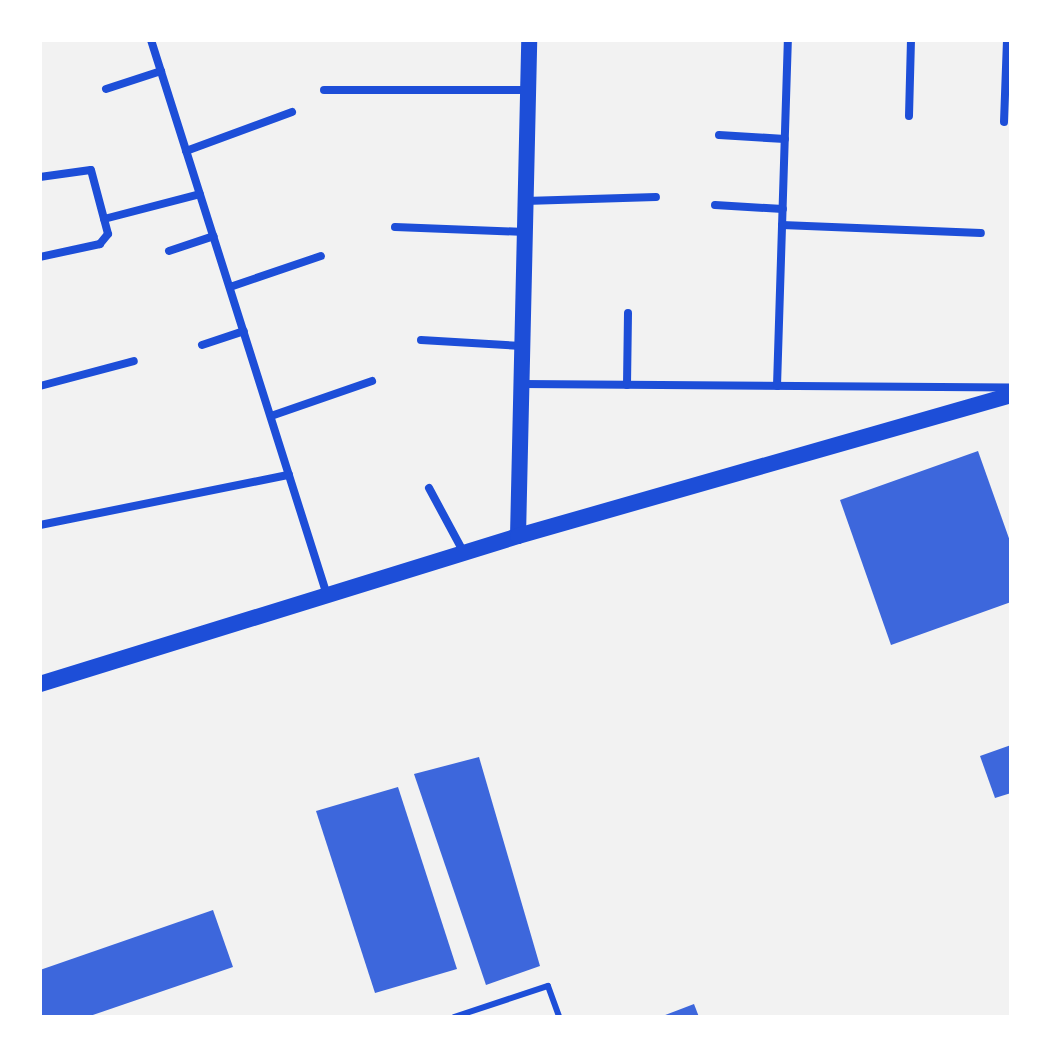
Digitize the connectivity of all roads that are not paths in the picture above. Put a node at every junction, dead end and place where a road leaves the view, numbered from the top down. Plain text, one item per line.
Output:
1 (151, 40) edge
2 (529, 40) edge
3 (788, 40) edge
4 (911, 40) edge
5 (1007, 40) edge
6 (161, 71) junction
7 (106, 89) dead end
8 (324, 90) dead end
9 (528, 90) junction
10 (292, 112) dead end
11 (909, 116) dead end
12 (1004, 122) dead end
13 (719, 135) dead end
14 (785, 139) junction
15 (186, 151) junction
16 (40, 177) edge
17 (200, 194) junction
18 (656, 197) dead end
19 (525, 201) junction
20 (715, 205) dead end
21 (783, 209) junction
22 (104, 219) junction
23 (782, 225) junction
24 (395, 227) dead end
25 (525, 232) junction
26 (981, 233) dead end
27 (214, 236) junction
28 (169, 251) dead end
29 (321, 256) dead end
30 (40, 257) edge
31 (230, 287) junction
32 (628, 313) dead end
33 (244, 331) junction
34 (421, 340) dead end
35 (202, 345) dead end
36 (522, 346) junction
37 (134, 361) dead end
38 (372, 381) dead end
39 (522, 384) junction
40 (627, 385) junction
41 (40, 386) edge
42 (777, 386) junction
43 (1011, 387) edge
44 (1011, 395) edge
45 (271, 416) junction
46 (289, 475) junction
47 (429, 488) dead end
48 (40, 525) edge
49 (518, 536) junction
50 (464, 553) junction
51 (328, 595) junction
52 (40, 684) edge
53 (454, 1017) edge
54 (559, 1017) edge

1 - 6 street
2 - 9 main road
3 - 14 street
4 - 11 street
5 - 12 street
6 - 7 street
6 - 15 street
8 - 9 street
9 - 19 main road
10 - 15 street
13 - 14 street
14 - 21 street
15 - 17 street
16 - 22 street
17 - 22 street
17 - 27 street
18 - 19 street
19 - 25 main road
20 - 21 street
21 - 23 street
22 - 30 street
23 - 26 street
23 - 42 street
24 - 25 street
25 - 36 main road
27 - 28 street
27 - 31 street
29 - 31 street
31 - 33 street
32 - 40 street
33 - 35 street
33 - 45 street
34 - 36 street
36 - 39 main road
37 - 41 street
38 - 45 street
39 - 40 street
39 - 49 main road
40 - 42 street
42 - 43 street
44 - 49 main road
45 - 46 street
46 - 48 street
46 - 51 street
47 - 50 street
49 - 50 main road
50 - 51 main road
51 - 52 main road
53 - 54 lane

